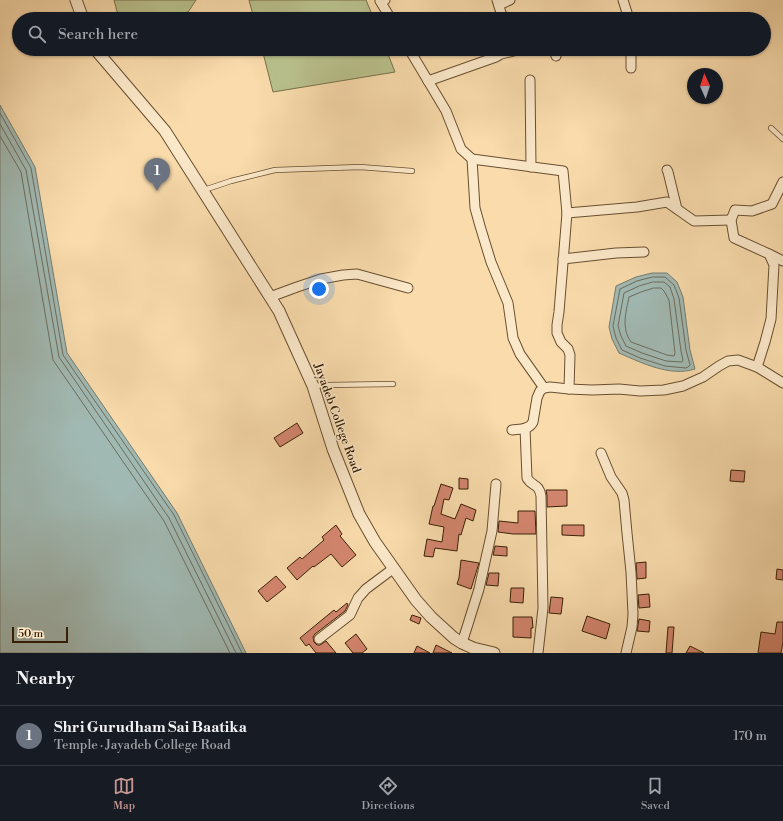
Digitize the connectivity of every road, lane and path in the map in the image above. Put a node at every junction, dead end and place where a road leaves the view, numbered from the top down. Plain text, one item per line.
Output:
1 (76, 0) edge
2 (382, 0) edge
3 (510, 0) edge
4 (623, 0) edge
5 (498, 2) edge
6 (80, 12) edge
7 (388, 12) edge
8 (501, 12) edge
9 (627, 12) edge
10 (101, 56) edge
11 (413, 56) edge
12 (497, 56) edge
13 (631, 56) edge
14 (631, 68) dead end
15 (530, 80) dead end
16 (428, 82) junction
17 (771, 128) dead end
18 (783, 139) edge
19 (472, 159) junction
20 (531, 167) junction
21 (667, 170) dead end
22 (412, 171) dead end
23 (783, 182) edge
24 (202, 191) junction
25 (677, 209) junction
26 (567, 213) junction
27 (731, 220) junction
28 (644, 252) dead end
29 (769, 254) junction
30 (563, 259) junction
31 (783, 261) edge
32 (408, 288) dead end
33 (270, 297) junction
34 (757, 367) junction
35 (783, 383) edge
36 (393, 384) dead end
37 (314, 386) junction
38 (544, 388) junction
39 (569, 390) junction
40 (525, 428) junction
41 (512, 430) dead end
42 (601, 453) dead end
43 (496, 484) dead end
44 (394, 568) junction
45 (319, 640) dead end
46 (462, 643) junction
47 (494, 653) edge
48 (538, 653) edge
49 (626, 653) edge

1 - 6 street
2 - 7 street
3 - 5 street
4 - 9 street
5 - 8 street
10 - 24 street, Jayadeb College Road
11 - 16 street
12 - 16 street
13 - 14 street
15 - 20 street
16 - 19 street
17 - 18 lane
19 - 20 street
19 - 38 street
20 - 26 street
21 - 25 street
22 - 24 lane
23 - 27 street
24 - 33 street, Jayadeb College Road
25 - 26 street
25 - 27 street
26 - 30 street
27 - 29 street
28 - 30 street
29 - 31 street
29 - 34 street
30 - 39 street
32 - 33 street
33 - 37 street, Jayadeb College Road
34 - 35 street
34 - 39 street
36 - 37 lane
37 - 44 street, Jayadeb College Road
38 - 39 street
38 - 40 street
40 - 41 street
40 - 48 street
42 - 49 street
43 - 46 street
44 - 45 street
44 - 46 street, Jayadeb College Road
46 - 47 street, Jayadeb College Road

